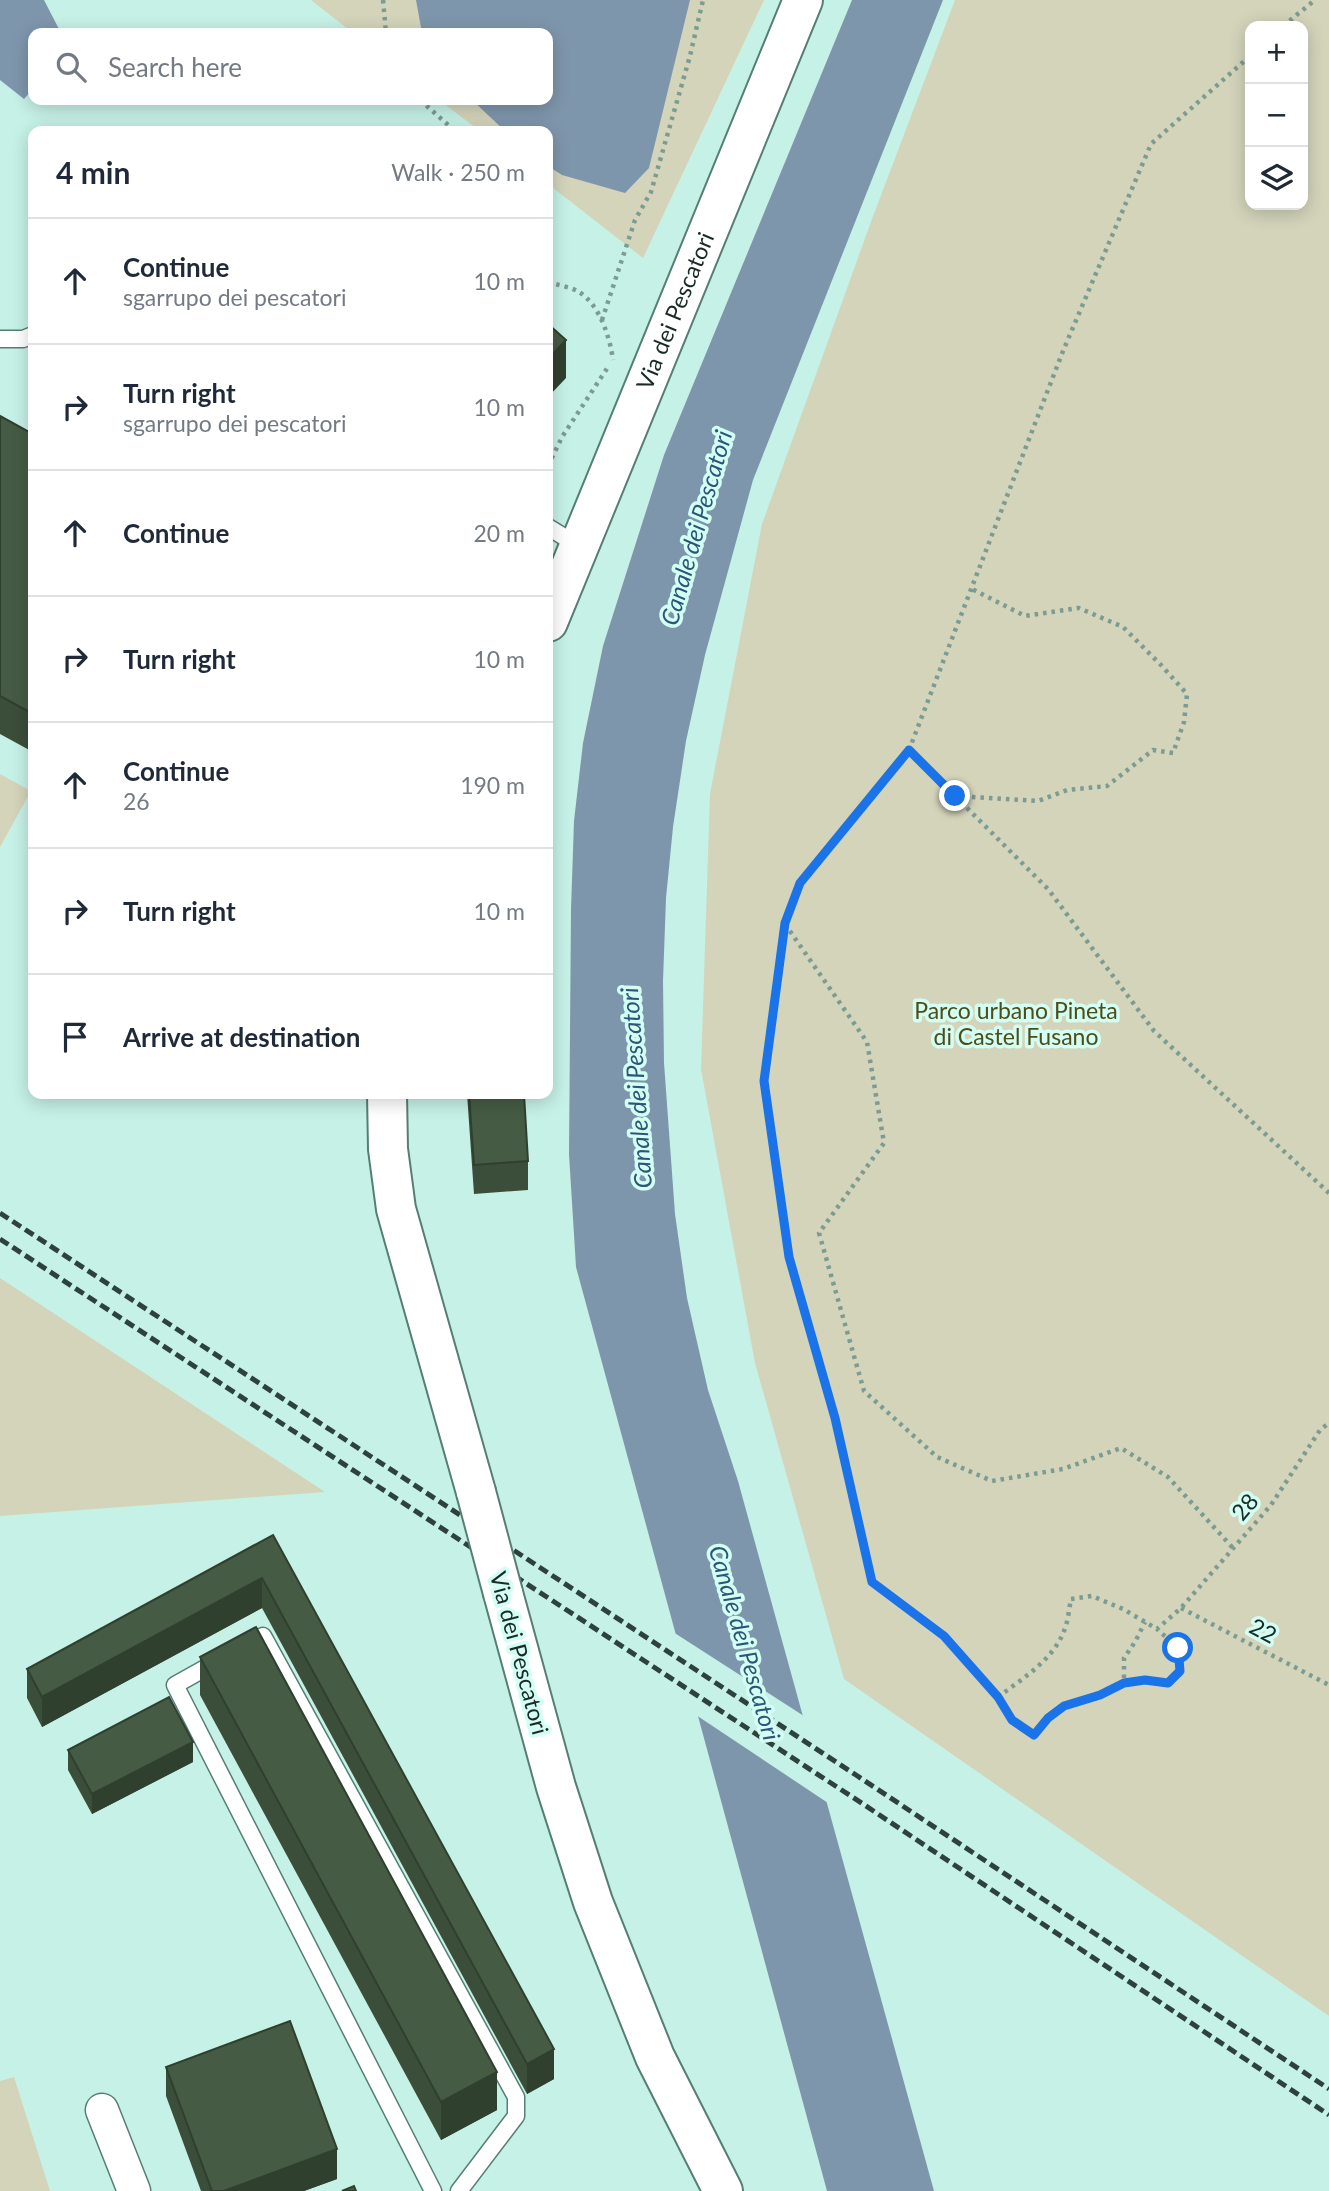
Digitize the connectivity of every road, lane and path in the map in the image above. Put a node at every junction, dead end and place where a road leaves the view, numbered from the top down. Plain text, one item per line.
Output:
1 (383, 0) edge
2 (703, 0) edge
3 (803, 0) edge
4 (1315, 0) edge
5 (1289, 21) edge
6 (386, 28) edge
7 (1245, 59) edge
8 (426, 105) edge
9 (449, 126) edge
10 (553, 284) edge
11 (601, 320) junction
12 (28, 337) edge
13 (0, 339) edge
14 (553, 456) edge
15 (563, 537) edge
16 (972, 589) junction
17 (553, 594) edge
18 (909, 750) junction
19 (955, 796) junction
20 (785, 923) junction
21 (387, 1099) edge
22 (1329, 1194) edge
23 (1329, 1423) edge
24 (1233, 1548) junction
25 (1181, 1608) junction
26 (1145, 1622) junction
27 (1157, 1629) junction
28 (1124, 1683) junction
29 (1329, 1685) edge
30 (998, 1697) junction
31 (102, 2110) dead end
32 (134, 2191) edge
33 (433, 2191) edge
34 (459, 2191) edge
35 (723, 2191) edge

1 - 6 path
2 - 11 path
3 - 15 street, Via dei Pescatori
4 - 5 path
7 - 16 path
8 - 9 path
10 - 11 path
11 - 14 path
12 - 13 lane
15 - 17 street, Via dei Pescatori
16 - 18 path
16 - 19 path
18 - 19 path
18 - 20 path
19 - 22 path
20 - 24 path
20 - 30 path
21 - 35 street, Via dei Pescatori, bridge
23 - 24 path, 28
24 - 25 path, 28
25 - 27 path, 28
25 - 29 path, 22
26 - 27 path
26 - 28 path
26 - 30 path
27 - 28 path
28 - 30 path
31 - 32 street
33 - 34 lane

